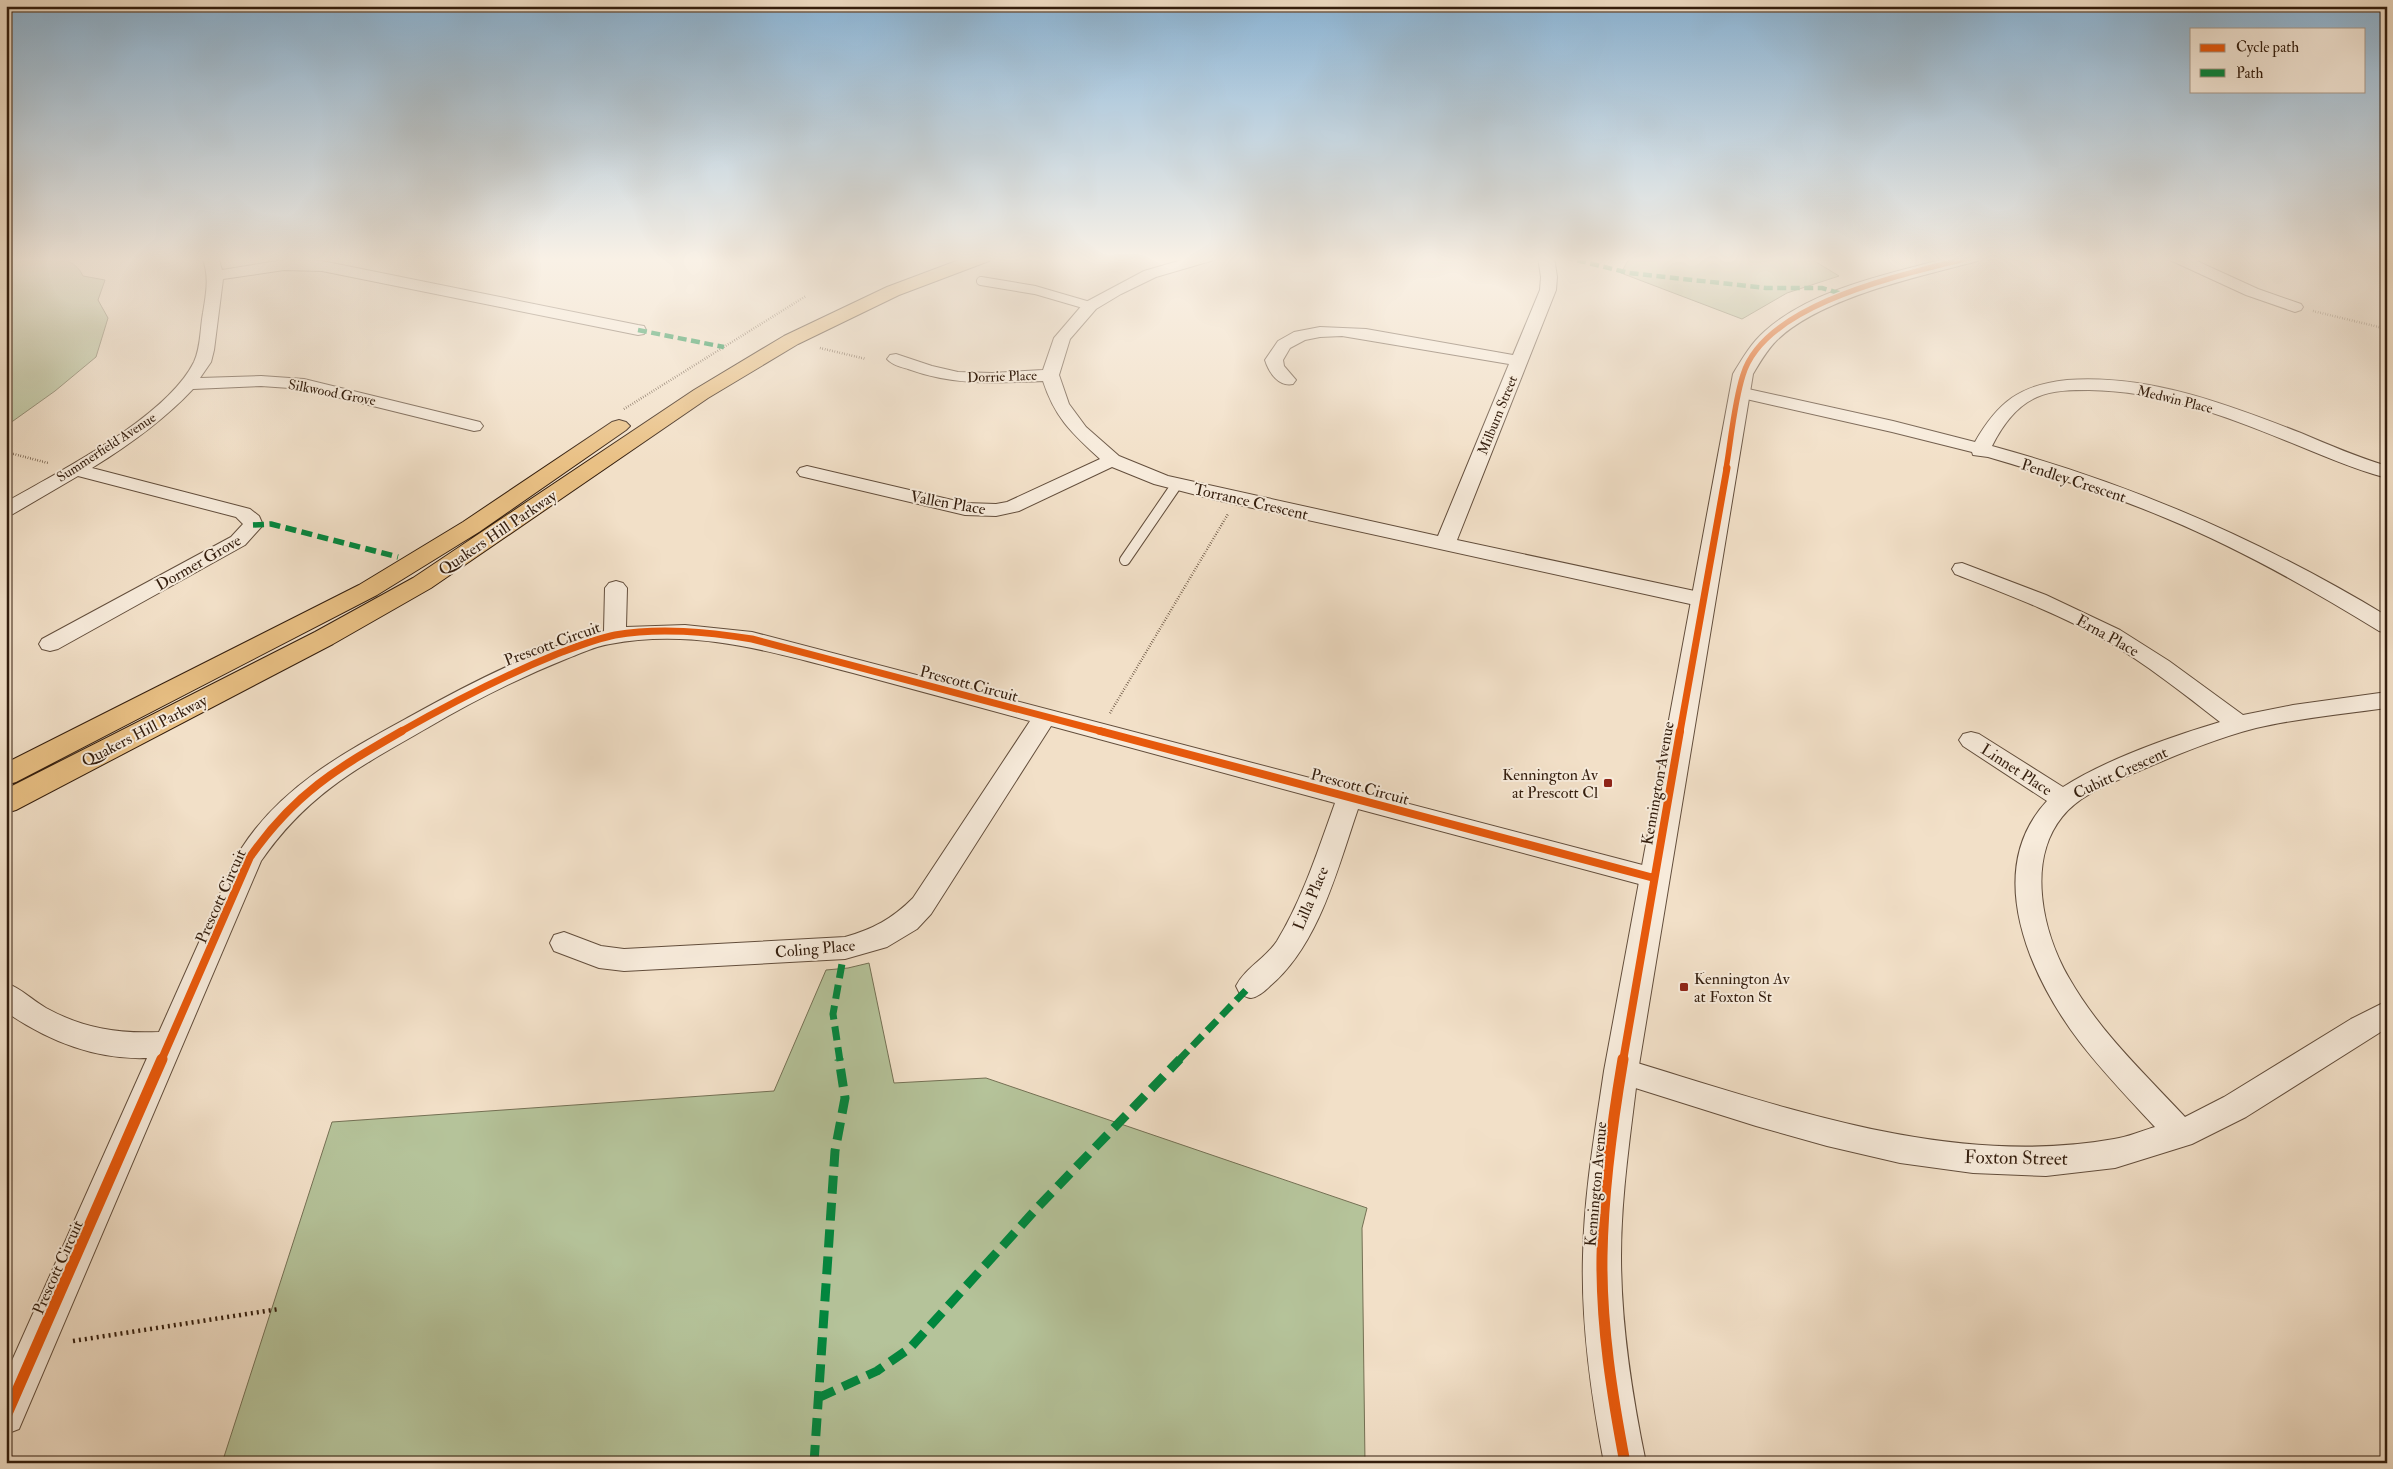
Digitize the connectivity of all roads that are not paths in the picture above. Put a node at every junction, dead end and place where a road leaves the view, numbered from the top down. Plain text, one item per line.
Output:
1 (209, 326) edge
2 (616, 326) edge
3 (785, 326) edge
4 (821, 326) edge
5 (1073, 326) edge
6 (1534, 326) edge
7 (1784, 326) edge
8 (638, 330) dead end
9 (896, 359) dead end
10 (1520, 361) junction
11 (1050, 375) junction
12 (1287, 380) dead end
13 (188, 384) junction
14 (1739, 392) junction
15 (474, 426) dead end
16 (1980, 451) junction
17 (1112, 460) junction
18 (74, 469) junction
19 (807, 472) dead end
20 (2387, 472) edge
21 (1177, 484) junction
22 (6, 510) edge
23 (1444, 544) junction
24 (1125, 560) dead end
25 (1962, 569) dead end
26 (616, 588) dead end
27 (1704, 600) junction
28 (2387, 626) edge
29 (614, 636) junction
30 (50, 644) dead end
31 (2387, 700) edge
32 (1045, 718) junction
33 (2239, 724) junction
34 (1971, 740) dead end
35 (6, 774) edge
36 (1350, 797) junction
37 (2063, 799) junction
38 (6, 802) edge
39 (1654, 878) junction
40 (564, 943) dead end
41 (1250, 986) dead end
42 (6, 995) edge
43 (2386, 1015) edge
44 (170, 1044) junction
45 (1621, 1070) junction
46 (2181, 1134) junction
47 (6, 1416) edge
48 (1625, 1463) edge

1 - 13 street, Summerfield Avenue
2 - 8 street
3 - 35 main road, Quakers Hill Parkway
4 - 38 main road, Quakers Hill Parkway
5 - 11 street
6 - 10 street, Milburn Street
7 - 14 street, Kennington Avenue
9 - 11 street, Dorrie Place
10 - 12 street
10 - 23 street, Milburn Street
11 - 17 street, Torrance Crescent
13 - 15 street, Silkwood Grove
13 - 18 street, Summerfield Avenue
14 - 16 street, Pendley Crescent
14 - 27 street, Kennington Avenue
16 - 20 street, Medwin Place
16 - 28 street, Pendley Crescent
17 - 19 street, Vallen Place
17 - 21 street, Torrance Crescent
18 - 22 street, Summerfield Avenue
18 - 30 street, Dormer Grove
21 - 23 street, Torrance Crescent
21 - 24 lane
23 - 27 street, Torrance Crescent
25 - 33 street, Erna Place
26 - 29 street
27 - 39 street, Kennington Avenue
29 - 32 street, Prescott Circuit
29 - 44 street, Prescott Circuit
31 - 33 street, Cubitt Crescent
32 - 36 street, Prescott Circuit
32 - 40 street, Coling Place
33 - 37 street, Cubitt Crescent
34 - 37 street, Linnet Place
36 - 39 street, Prescott Circuit
36 - 41 street, Lilla Place
37 - 46 street, Cubitt Crescent
39 - 45 street, Kennington Avenue
42 - 44 street
43 - 46 street, Foxton Street
44 - 47 street, Prescott Circuit
45 - 46 street, Foxton Street
45 - 48 street, Kennington Avenue

